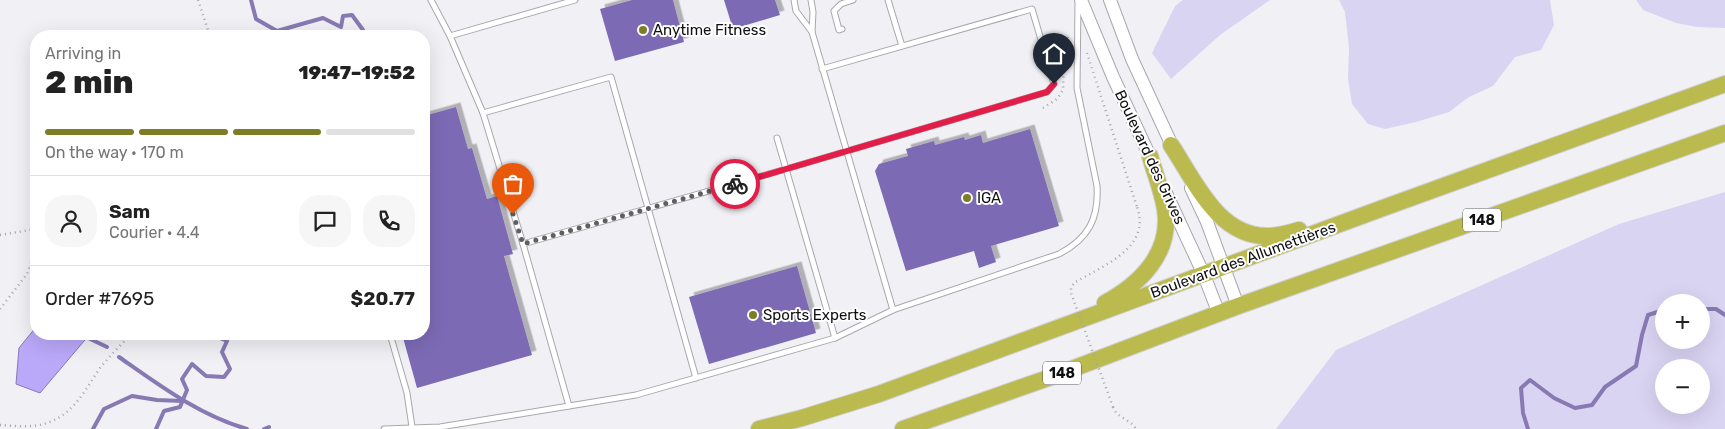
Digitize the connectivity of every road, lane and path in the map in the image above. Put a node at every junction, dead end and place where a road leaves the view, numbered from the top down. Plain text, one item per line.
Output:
1 (198, 0) edge
2 (431, 0) edge
3 (575, 0) edge
4 (794, 0) edge
5 (811, 0) edge
6 (854, 0) edge
7 (888, 0) edge
8 (1080, 0) edge
9 (1110, 0) edge
10 (842, 29) dead end
11 (1069, 29) dead end
12 (208, 30) edge
13 (812, 32) junction
14 (450, 36) junction
15 (902, 46) junction
16 (1086, 51) dead end
17 (822, 69) junction
18 (1725, 84) edge
19 (1043, 108) dead end
20 (483, 113) junction
21 (1725, 133) edge
22 (777, 138) dead end
23 (1171, 145) junction
24 (847, 151) junction
25 (1150, 156) junction
26 (786, 169) junction
27 (1383, 208) junction
28 (648, 209) junction
29 (30, 230) edge
30 (0, 235) edge
31 (523, 244) junction
32 (30, 266) edge
33 (1224, 268) junction
34 (1204, 275) junction
35 (1238, 306) junction
36 (0, 309) edge
37 (892, 310) junction
38 (1219, 314) junction
39 (1062, 326) junction
40 (834, 338) junction
41 (127, 340) edge
42 (392, 340) edge
43 (696, 378) junction
44 (569, 406) junction
45 (0, 425) edge
46 (412, 427) junction
47 (384, 429) edge
48 (760, 429) edge
49 (903, 429) edge
50 (1136, 429) edge

1 - 12 path
2 - 14 lane
3 - 14 lane
4 - 13 lane
5 - 13 lane
6 - 10 lane
7 - 15 lane
8 - 25 street, Boulevard des Grives
8 - 37 lane
9 - 23 street, Boulevard des Grives
11 - 19 path
13 - 17 lane
14 - 20 lane
15 - 17 lane
15 - 24 lane
16 - 50 path, bridge
17 - 24 lane
18 - 27 highway, Boulevard des Allumettières
20 - 28 lane
20 - 31 lane
21 - 35 highway, 148
22 - 26 lane
23 - 27 highway
23 - 33 street, Boulevard des Grives
24 - 26 lane
24 - 37 lane
25 - 34 street, Boulevard des Grives
25 - 39 highway
26 - 28 lane
26 - 40 lane
27 - 33 highway, Boulevard des Allumettières
28 - 31 lane
28 - 43 lane
29 - 30 path
31 - 44 lane
32 - 36 path
33 - 34 highway, Boulevard des Allumettières
33 - 35 street, Boulevard des Grives
34 - 38 street, Boulevard des Grives
34 - 39 highway, Boulevard des Allumettières
35 - 38 highway, 148
37 - 40 lane
38 - 49 highway, 148
39 - 48 highway, Boulevard des Allumettières
40 - 43 lane
41 - 45 path
42 - 46 lane
43 - 44 lane
44 - 46 lane
46 - 47 lane

